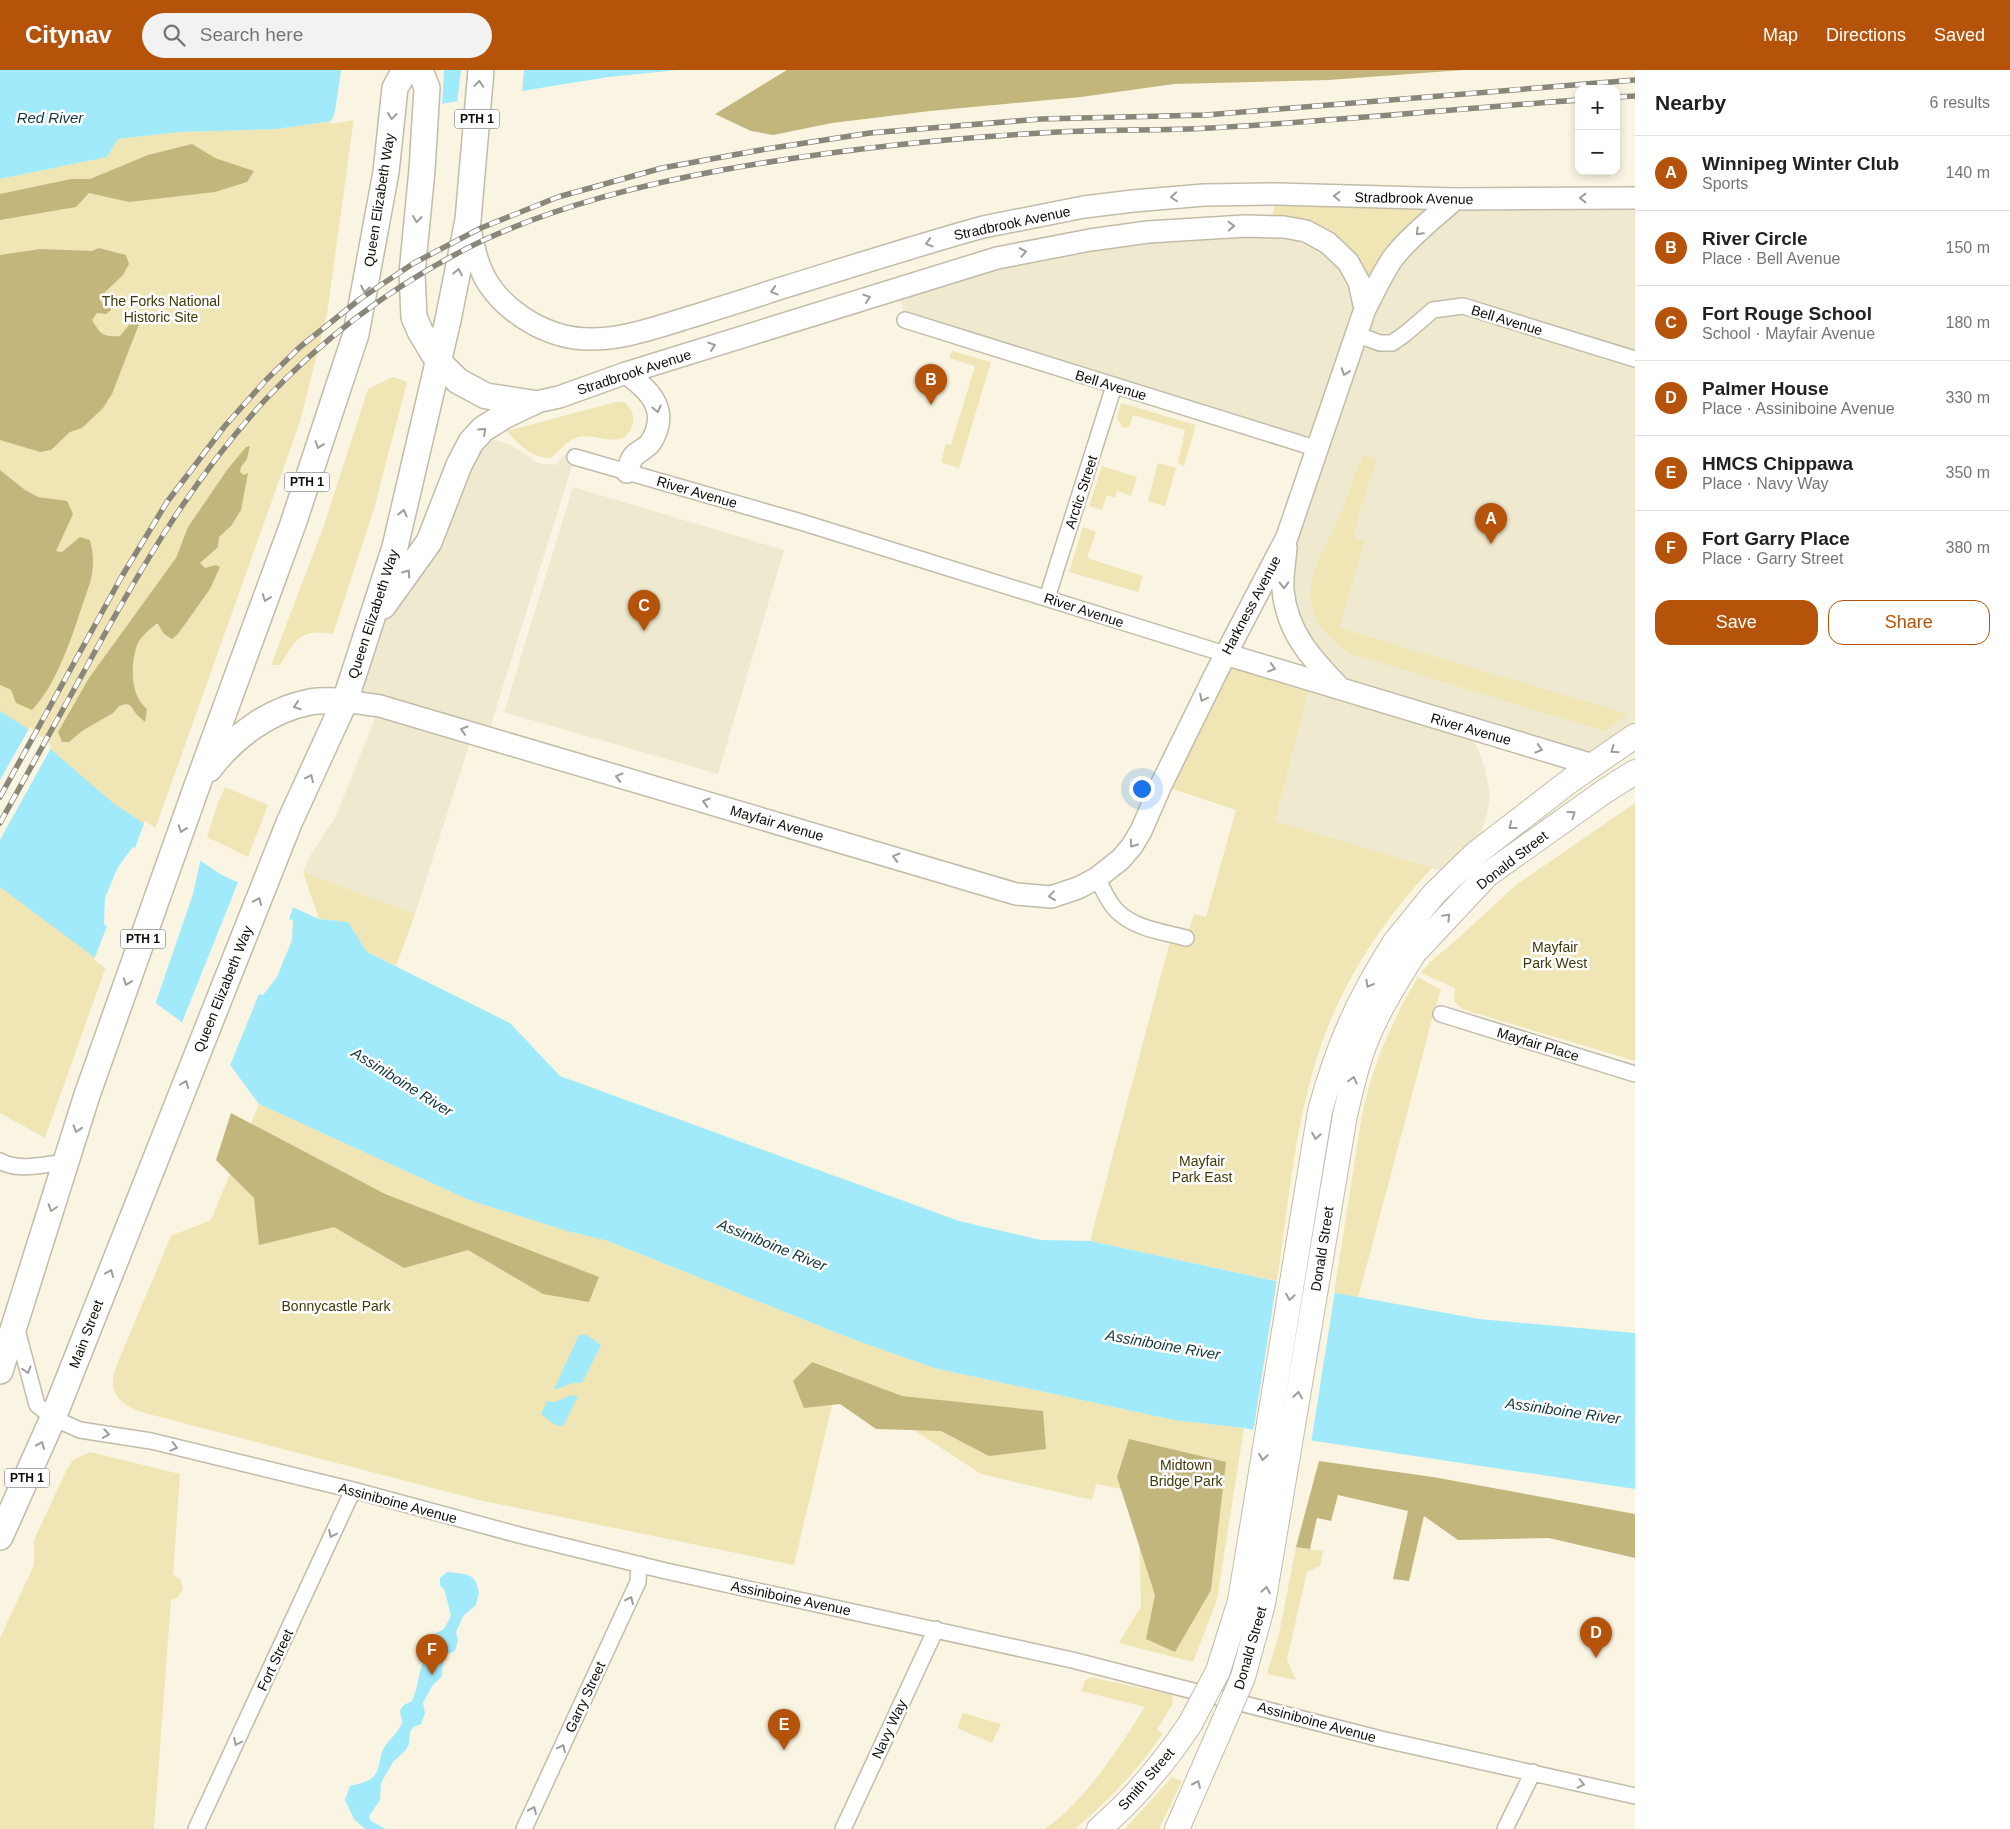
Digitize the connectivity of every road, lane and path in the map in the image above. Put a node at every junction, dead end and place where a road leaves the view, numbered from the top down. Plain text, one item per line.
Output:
1 (405, 70) edge
2 (420, 70) edge
3 (480, 70) edge
4 (1635, 198) edge
5 (1455, 199) junction
6 (468, 220) junction
7 (1365, 309) junction
8 (905, 320) dead end
9 (1358, 335) junction
10 (1635, 359) edge
11 (438, 361) junction
12 (626, 374) junction
13 (1114, 386) junction
14 (532, 403) junction
15 (1318, 449) junction
16 (575, 457) dead end
17 (628, 472) junction
18 (1287, 537) junction
19 (1047, 598) junction
20 (369, 627) junction
21 (1225, 654) junction
22 (1341, 690) junction
23 (345, 701) junction
24 (1635, 736) edge
25 (1593, 765) junction
26 (1635, 772) edge
27 (198, 783) junction
28 (1097, 878) junction
29 (1186, 938) dead end
30 (1405, 948) junction
31 (1441, 1014) dead end
32 (1635, 1074) edge
33 (167, 1130) joint
34 (0, 1161) edge
35 (66, 1162) junction
36 (15, 1322) junction
37 (0, 1371) edge
38 (53, 1418) junction
39 (353, 1490) junction
40 (0, 1537) edge
41 (639, 1564) junction
42 (936, 1629) junction
43 (1190, 1724) joint
44 (1533, 1772) junction
45 (1635, 1796) edge
46 (196, 1829) edge
47 (524, 1829) edge
48 (843, 1829) edge
49 (1099, 1829) edge
50 (1177, 1829) edge
51 (1506, 1829) edge

1 -> 27 highway, Queen Elizabeth Way / PTH 1
2 -> 11 highway
6 -> 3 highway, Queen Elizabeth Way / PTH 1
4 -> 5 main road, Stradbrook Avenue
5 -> 6 main road, Stradbrook Avenue
5 -> 7 main road, Harkness Avenue
11 -> 6 highway, Queen Elizabeth Way / PTH 1
7 - 9 main road, Harkness Avenue
12 -> 7 main road, Stradbrook Avenue
8 - 13 street, Bell Avenue
9 - 10 street, Bell Avenue
9 -> 15 main road, Harkness Avenue
11 - 14 highway
20 -> 11 highway, Queen Elizabeth Way / PTH 1
12 - 14 main road, Stradbrook Avenue
12 -> 17 main road
13 - 15 street, Bell Avenue
13 - 19 street, Arctic Street
20 -> 14 highway
15 - 18 main road, Harkness Avenue
16 - 17 street, River Avenue
17 - 19 street, River Avenue
18 - 21 main road, Harkness Avenue
18 -> 22 main road
19 - 21 street, River Avenue
20 - 23 highway, Queen Elizabeth Way / PTH 1
21 -> 22 main road, River Avenue
21 -> 28 main road, Harkness Avenue
22 -> 25 main road, River Avenue
23 -> 27 highway
28 -> 23 main road, Mayfair Avenue
33 -> 23 highway, Queen Elizabeth Way / PTH 1
24 -> 25 main road, Donald Street
25 -> 30 main road, Donald Street
30 -> 26 main road, Donald Street
27 -> 35 highway, Queen Elizabeth Way / PTH 1
28 - 29 street
30 -> 43 main road, Donald Street, bridge
50 -> 30 main road, Donald Street, bridge
31 - 32 street, Mayfair Place
38 -> 33 highway, Main Street / PTH 1
34 - 35 street
35 -> 36 highway, PTH 1
36 - 37 highway, PTH 1
36 -> 38 street, Assiniboine Avenue
38 -> 39 street, Assiniboine Avenue
40 -> 38 highway, Main Street / PTH 1
39 - 41 street, Assiniboine Avenue
39 -> 46 street, Fort Street
41 - 42 street, Assiniboine Avenue
47 -> 41 street, Garry Street
42 - 44 street, Assiniboine Avenue
42 - 48 street, Navy Way
43 - 49 main road, Smith Street
44 -> 45 street, Assiniboine Avenue
44 - 51 street

